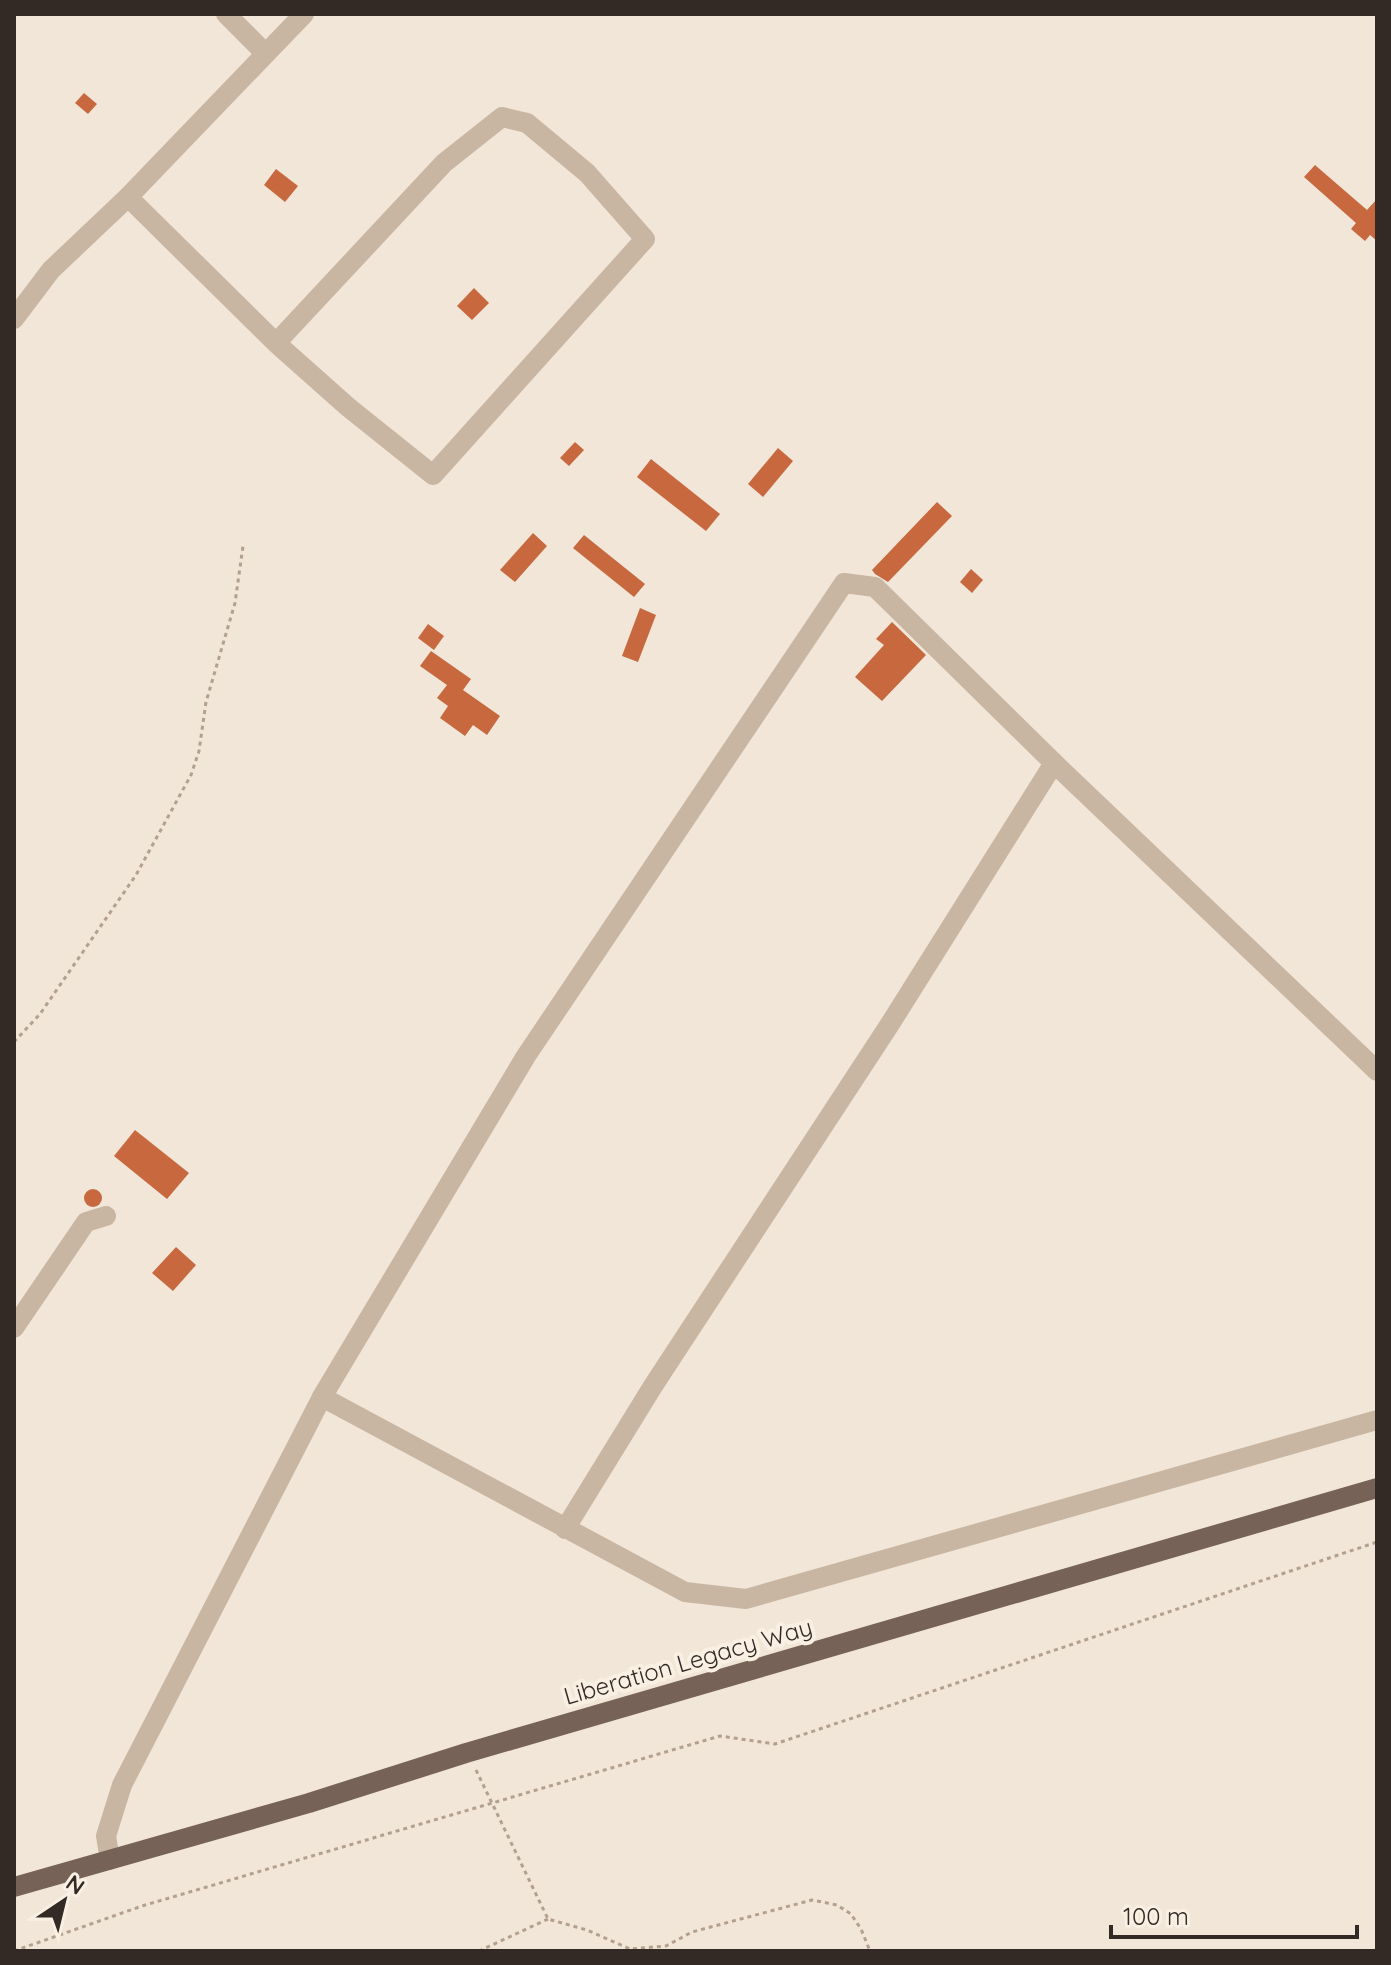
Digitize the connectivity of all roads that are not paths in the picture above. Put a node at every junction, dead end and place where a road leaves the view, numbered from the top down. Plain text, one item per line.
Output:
1 (226, 14) edge
2 (304, 14) edge
3 (265, 53) junction
4 (128, 197) junction
5 (14, 319) edge
6 (276, 343) junction
7 (1054, 763) junction
8 (1377, 1071) edge
9 (106, 1216) dead end
10 (14, 1328) edge
11 (322, 1397) junction
12 (1377, 1420) edge
13 (1377, 1488) edge
14 (565, 1529) junction
15 (110, 1860) junction
16 (14, 1887) edge

1 - 3 street
2 - 3 street
3 - 4 street
4 - 5 street
4 - 6 street
6 - 6 street
7 - 8 street
7 - 11 street
7 - 14 street
9 - 10 street
11 - 14 street
11 - 15 street
12 - 14 street
13 - 15 main road, Liberation Legacy Way
15 - 16 main road, Liberation Legacy Way

